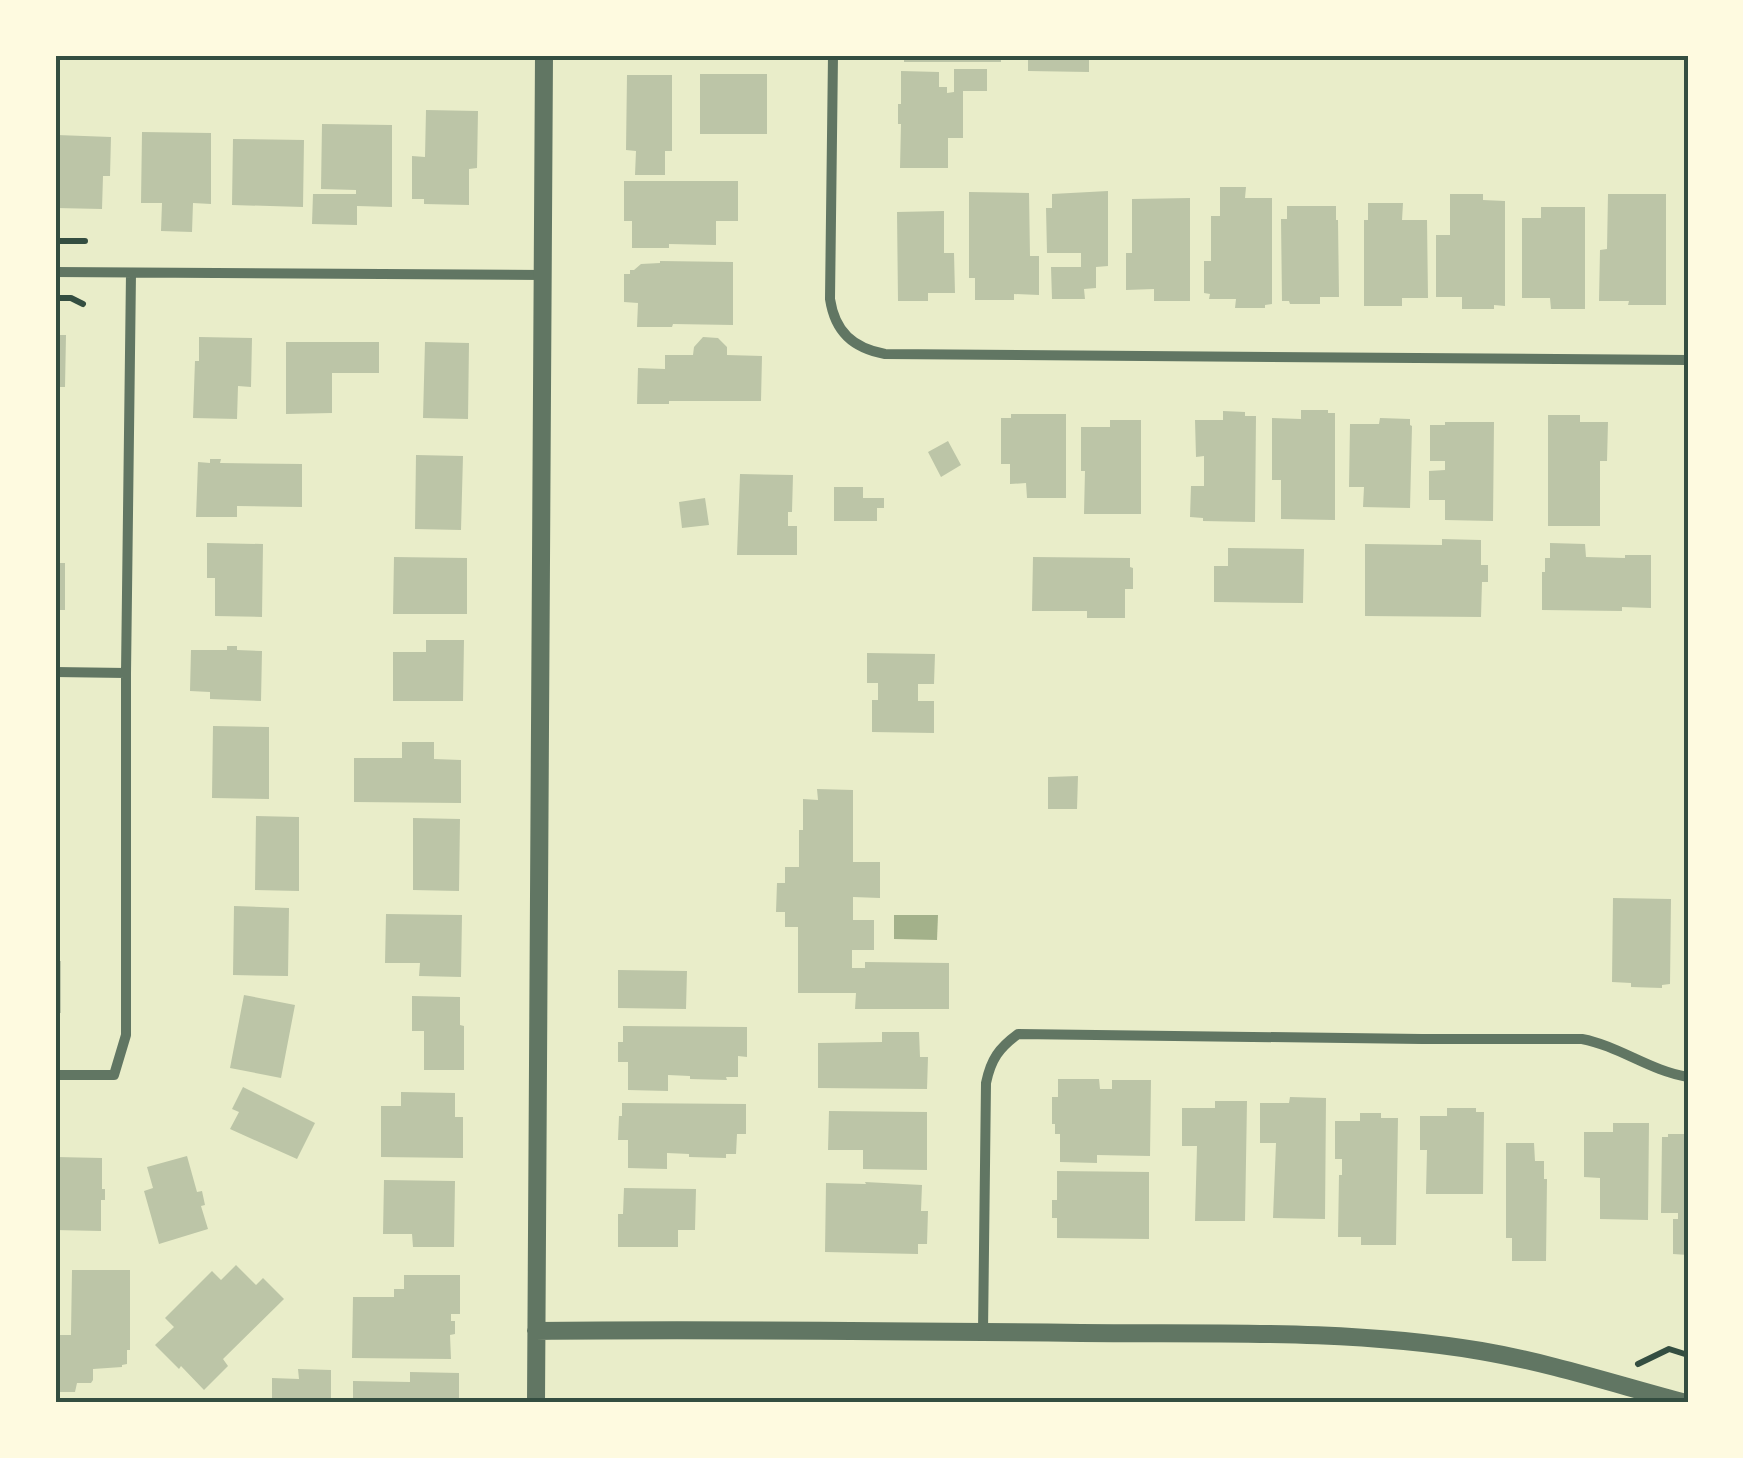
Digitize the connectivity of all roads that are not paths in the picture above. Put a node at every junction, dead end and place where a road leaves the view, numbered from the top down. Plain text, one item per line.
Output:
1 (544, 55) edge
2 (833, 55) edge
3 (55, 272) edge
4 (131, 273) junction
5 (542, 275) junction
6 (1688, 360) edge
7 (55, 672) edge
8 (126, 673) junction
9 (55, 1075) edge
10 (1688, 1077) edge
11 (536, 1331) junction
12 (983, 1332) junction
13 (536, 1403) edge
14 (1686, 1403) edge

1 - 5 street
2 - 6 street
3 - 4 street
4 - 5 street
4 - 8 street
5 - 11 street
7 - 8 street
8 - 9 street
10 - 12 street
11 - 12 street
11 - 13 street
12 - 14 street

